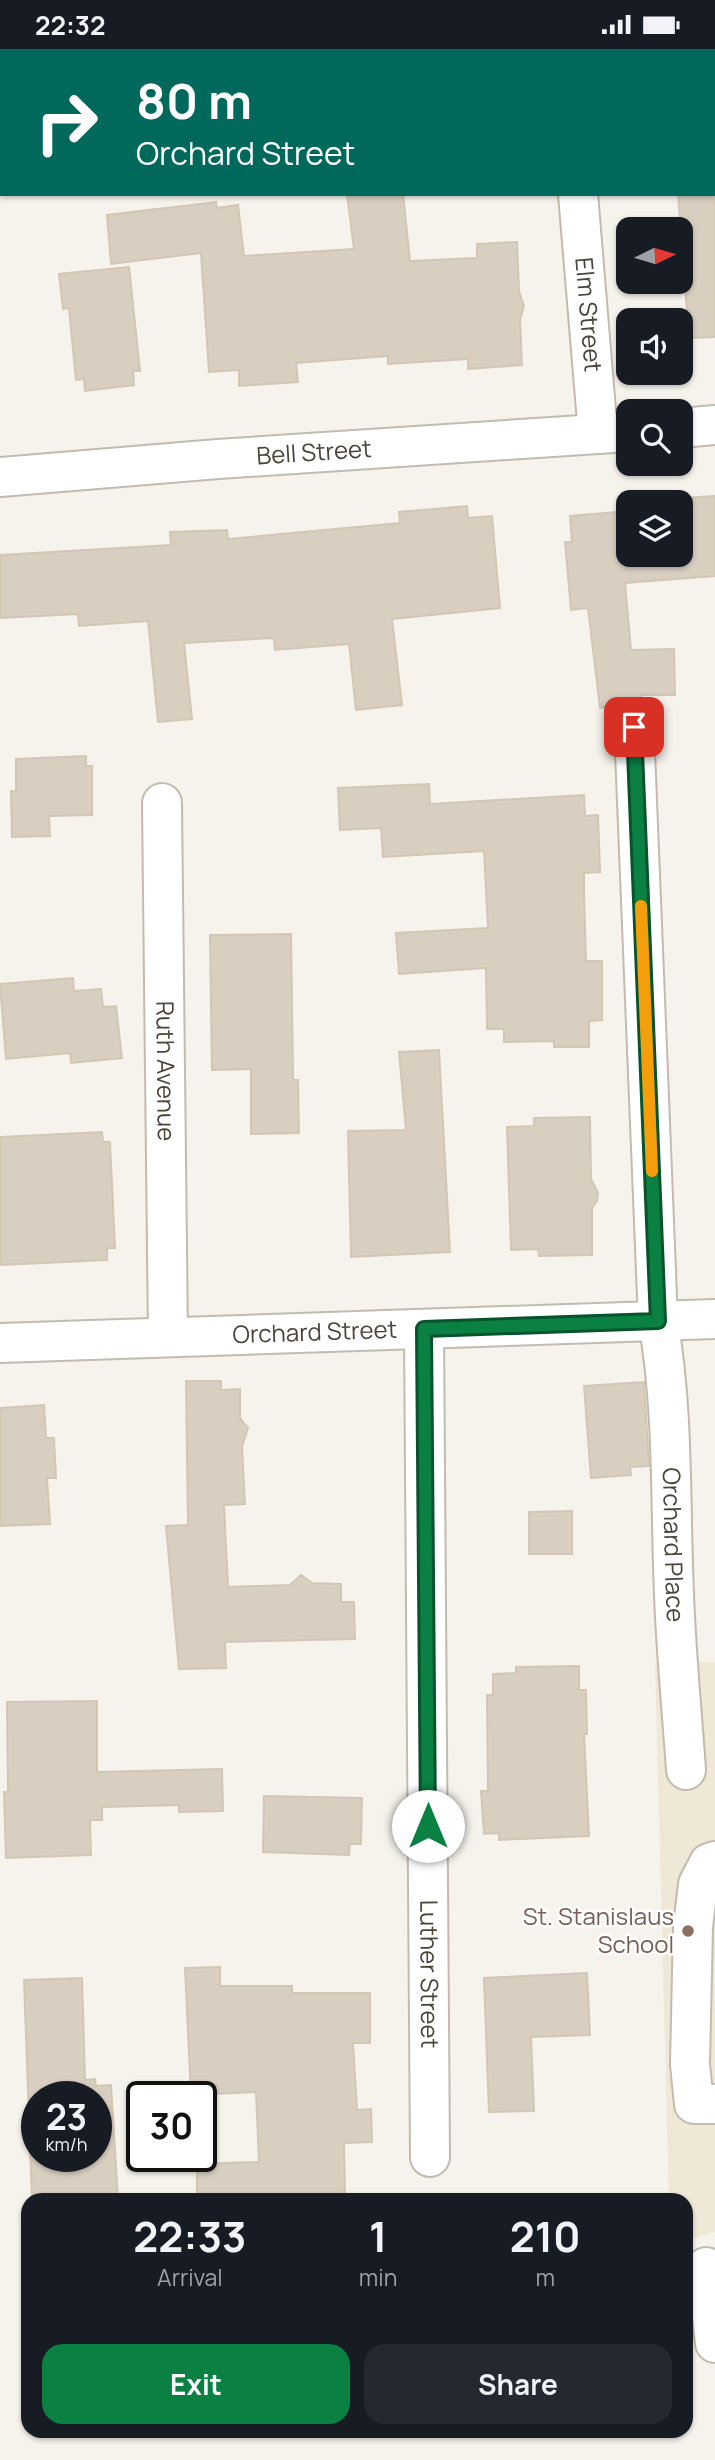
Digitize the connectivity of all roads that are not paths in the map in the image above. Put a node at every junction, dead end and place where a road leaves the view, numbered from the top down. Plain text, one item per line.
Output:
1 (578, 196) edge
2 (715, 425) edge
3 (693, 427) edge
4 (613, 433) edge
5 (0, 477) edge
6 (634, 727) dead end
7 (162, 803) dead end
8 (715, 1319) edge
9 (658, 1321) junction
10 (424, 1329) junction
11 (168, 1338) junction
12 (0, 1343) edge
13 (686, 1770) dead end
14 (712, 1862) edge
15 (715, 2104) edge
16 (430, 2157) dead end
17 (706, 2266) dead end
18 (715, 2343) edge

1 - 4 street, Elm Street
2 - 3 street
4 - 5 street, Bell Street
6 - 9 street, Orchard Place
7 - 11 street, Ruth Avenue
8 - 9 street, Orchard Street
9 - 10 street, Orchard Street
9 - 13 street, Orchard Place
10 - 11 street, Orchard Street
10 - 16 street, Luther Street
11 - 12 street, Orchard Street
14 - 15 street
17 - 18 street

